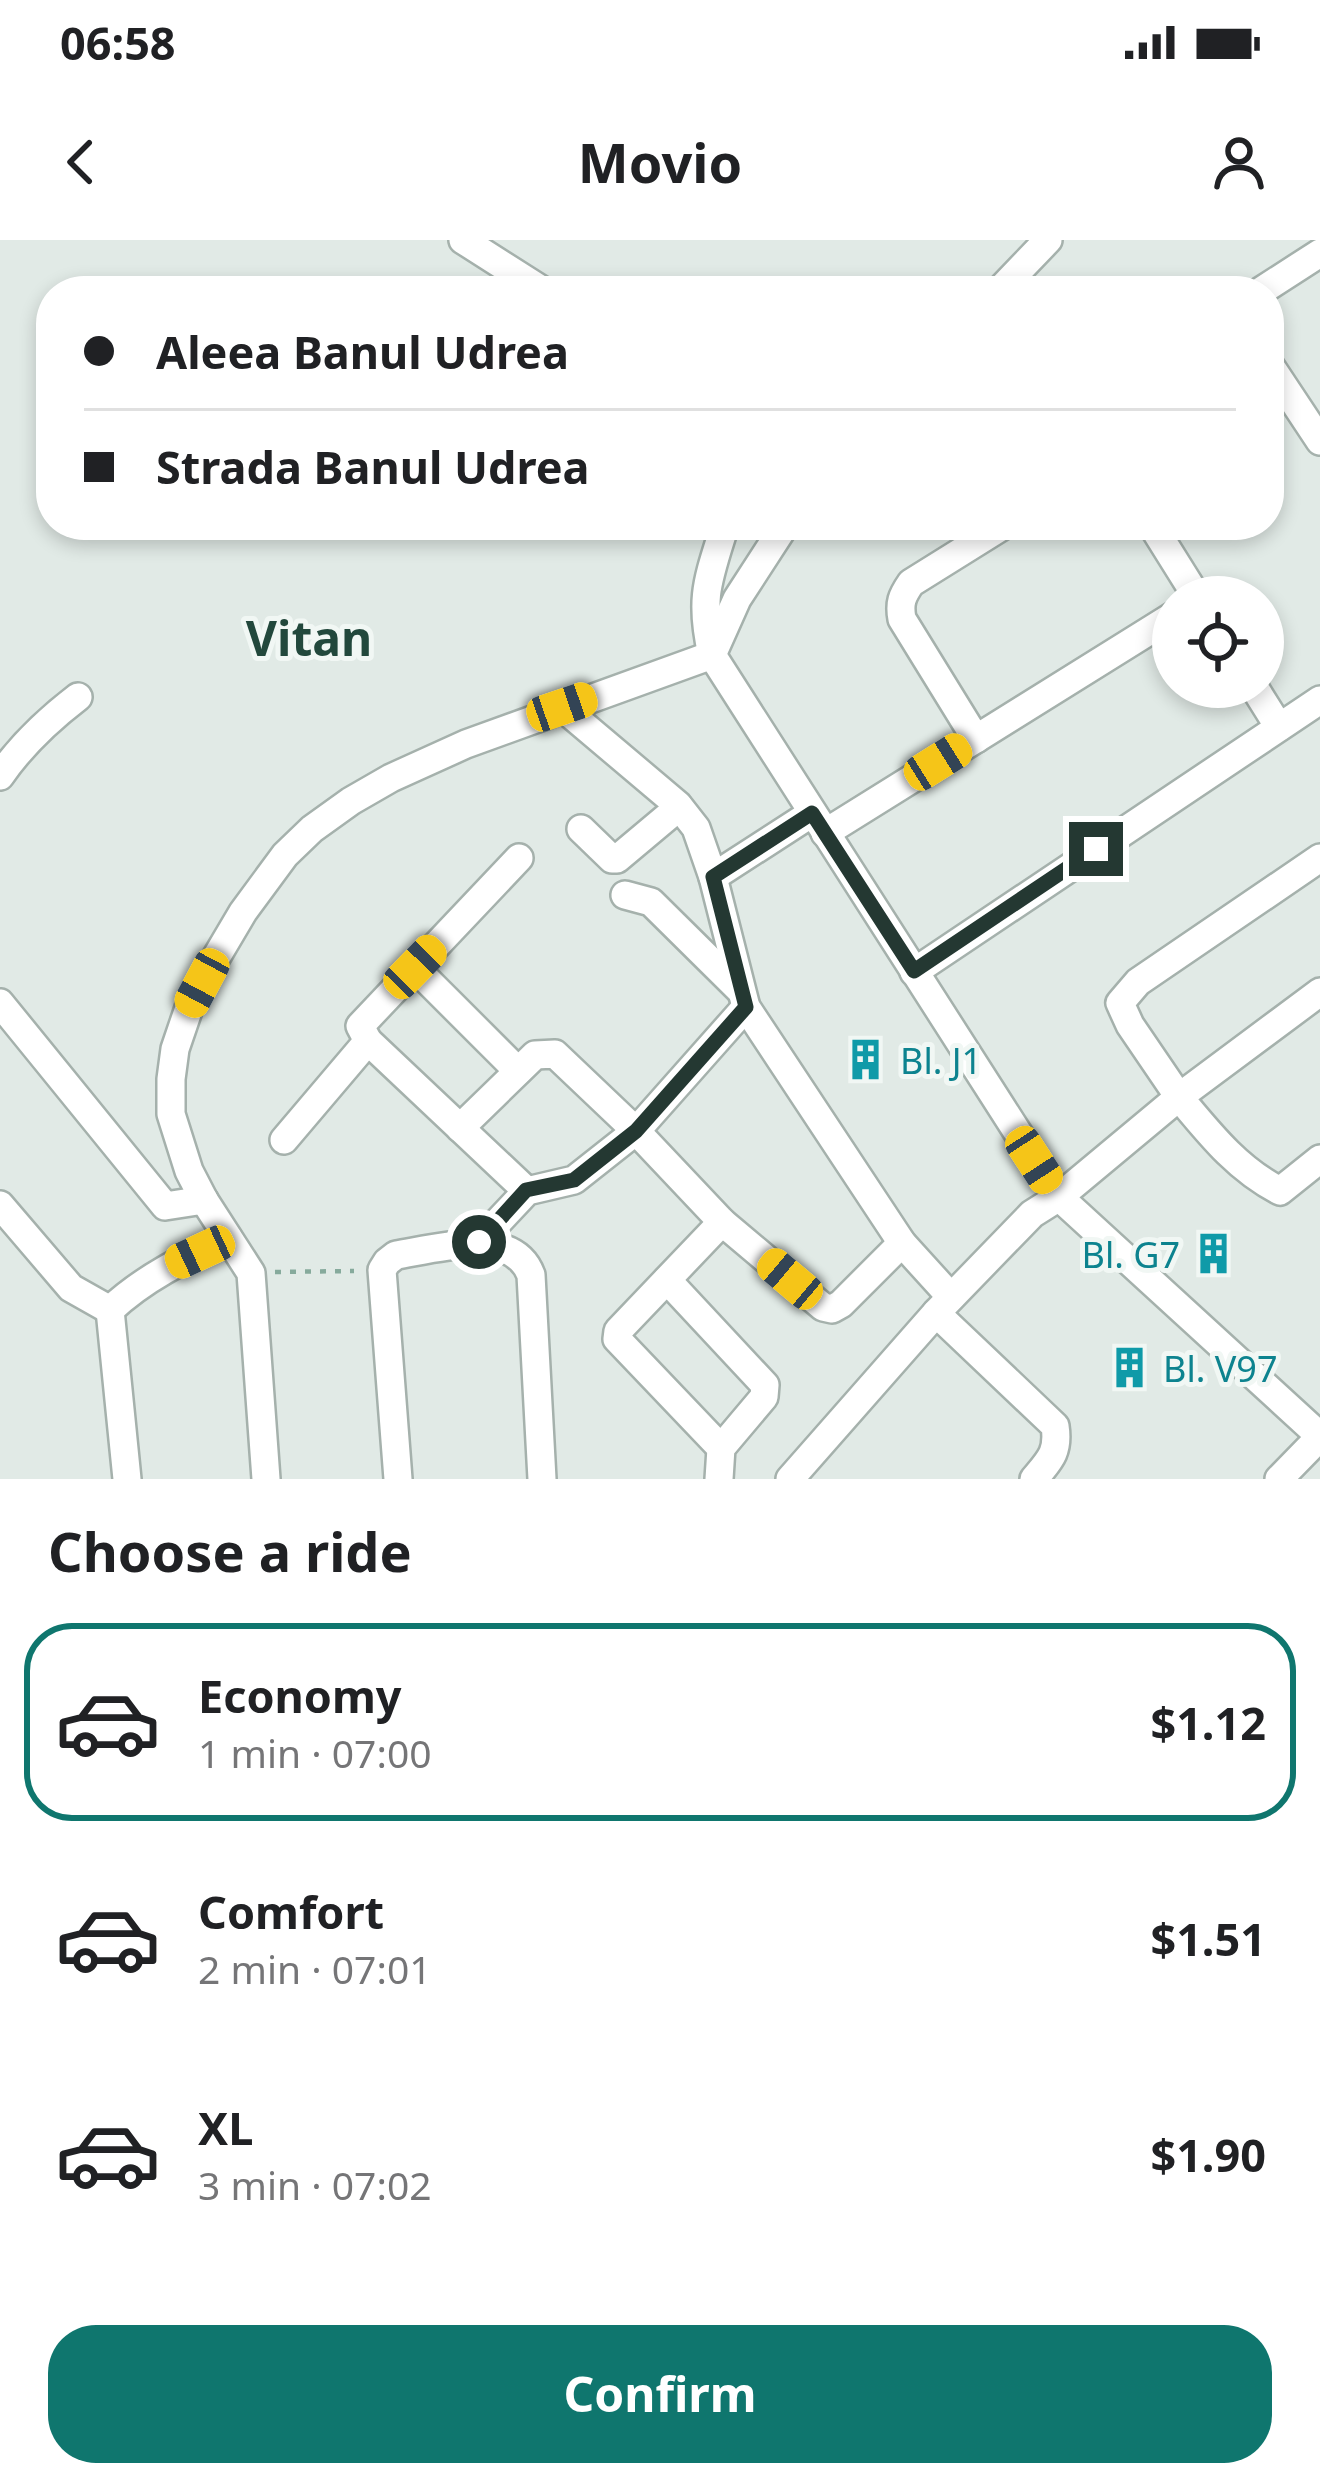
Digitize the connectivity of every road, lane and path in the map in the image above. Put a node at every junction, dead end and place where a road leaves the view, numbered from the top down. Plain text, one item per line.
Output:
1 (463, 240) edge
2 (1048, 240) edge
3 (1320, 253) edge
4 (519, 276) edge
5 (1013, 276) edge
6 (1284, 276) edge
7 (1284, 387) edge
8 (1320, 441) edge
9 (720, 540) edge
10 (775, 540) edge
11 (980, 540) edge
12 (1161, 540) edge
13 (1184, 576) edge
14 (1152, 629) edge
15 (712, 655) junction
16 (78, 697) dead end
17 (1320, 700) edge
18 (562, 707) junction
19 (1267, 708) edge
20 (1279, 727) junction
21 (976, 739) junction
22 (0, 776) edge
23 (679, 807) junction
24 (818, 823) junction
25 (581, 830) dead end
26 (519, 858) dead end
27 (1320, 858) edge
28 (713, 877) junction
29 (625, 895) dead end
30 (415, 967) junction
31 (914, 971) junction
32 (1320, 992) edge
33 (743, 999) junction
34 (0, 1003) edge
35 (368, 1041) junction
36 (518, 1071) junction
37 (1179, 1096) junction
38 (460, 1128) junction
39 (636, 1131) junction
40 (284, 1140) dead end
41 (1320, 1159) edge
42 (526, 1190) junction
43 (1059, 1197) junction
44 (204, 1200) junction
45 (0, 1205) edge
46 (722, 1222) junction
47 (229, 1238) junction
48 (479, 1242) junction
49 (902, 1243) junction
50 (382, 1270) junction
51 (251, 1273) junction
52 (667, 1280) junction
53 (943, 1305) junction
54 (110, 1310) junction
55 (1320, 1437) edge
56 (721, 1448) junction
57 (127, 1479) edge
58 (266, 1479) edge
59 (398, 1479) edge
60 (542, 1479) edge
61 (719, 1479) edge
62 (790, 1479) edge
63 (1034, 1479) edge
64 (1279, 1479) edge

1 - 4 street
2 - 5 street
3 - 6 street
7 - 8 street
9 - 15 street
10 - 15 street
11 - 21 street
12 - 13 street
14 - 21 street
15 - 18 street
15 - 24 street
16 - 22 street
17 - 20 street
18 - 23 street
18 - 44 street
19 - 20 street
20 - 31 street
21 - 24 street
23 - 25 street
23 - 28 street
24 - 28 street
24 - 31 street
26 - 30 street
27 - 37 street
28 - 33 street
29 - 33 street
30 - 35 street
30 - 36 street
31 - 43 street
32 - 37 street
33 - 39 street
33 - 49 street
34 - 44 street
35 - 38 street
35 - 40 street
36 - 38 street
36 - 39 street
37 - 41 street
37 - 43 street
38 - 42 street
39 - 42 street
39 - 46 street
42 - 48 street
43 - 53 street
43 - 55 street
44 - 47 street
45 - 54 street
46 - 49 street
46 - 52 street
47 - 51 street
47 - 54 street
48 - 50 street
48 - 60 street
49 - 53 street
50 - 51 path
50 - 59 street
51 - 58 street
52 - 56 street
52 - 56 street
53 - 62 street
53 - 63 street
54 - 57 street
55 - 64 street
56 - 61 street

